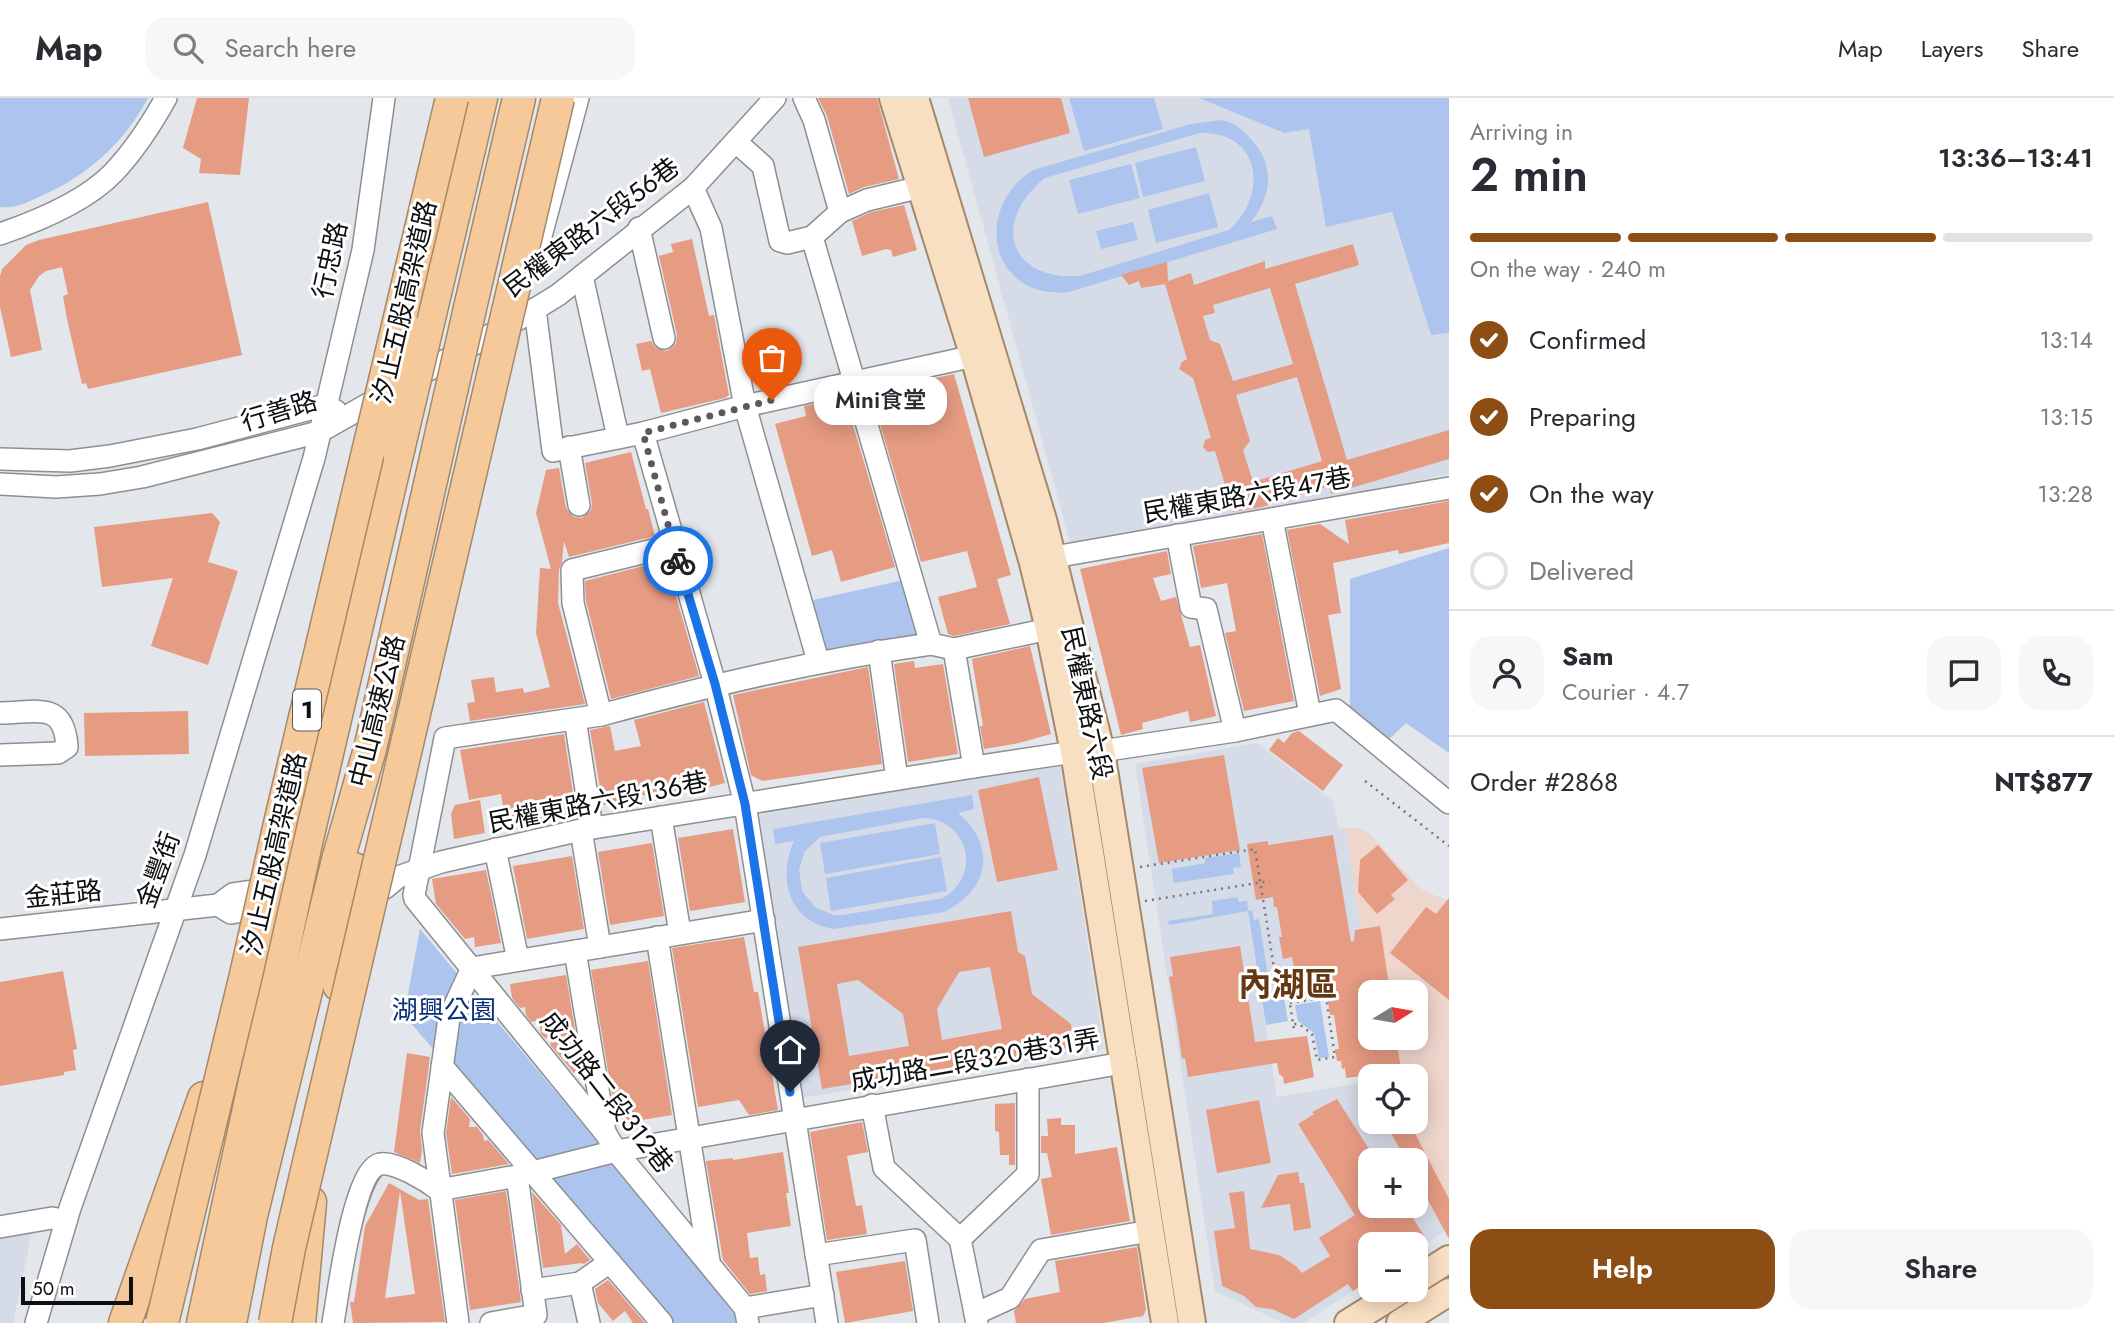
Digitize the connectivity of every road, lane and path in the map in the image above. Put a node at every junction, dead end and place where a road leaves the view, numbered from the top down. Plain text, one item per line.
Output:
1 (166, 98) edge
2 (384, 98) edge
3 (452, 98) edge
4 (481, 98) edge
5 (519, 98) edge
6 (558, 98) edge
7 (578, 98) edge
8 (775, 98) edge
9 (804, 98) edge
10 (893, 98) edge
11 (915, 98) edge
12 (736, 142) junction
13 (921, 187) junction
14 (692, 188) junction
15 (840, 212) junction
16 (639, 228) junction
17 (0, 234) edge
18 (812, 237) junction
19 (582, 276) junction
20 (529, 313) junction
21 (664, 338) dead end
22 (984, 354) junction
23 (855, 384) junction
24 (325, 405) junction
25 (745, 406) junction
26 (347, 417) junction
27 (319, 432) junction
28 (643, 433) junction
29 (618, 437) junction
30 (561, 449) junction
31 (0, 459) edge
32 (0, 484) edge
33 (1449, 488) edge
34 (579, 505) dead end
35 (1272, 519) junction
36 (1177, 535) junction
37 (674, 545) junction
38 (1054, 556) junction
39 (1049, 629) junction
40 (930, 644) junction
41 (954, 649) junction
42 (879, 651) junction
43 (818, 662) junction
44 (715, 684) junction
45 (0, 713) edge
46 (1310, 714) junction
47 (601, 715) junction
48 (575, 719) junction
49 (1235, 731) junction
50 (370, 749) junction
51 (1101, 751) junction
52 (1074, 752) junction
53 (0, 755) edge
54 (324, 764) junction
55 (974, 768) junction
56 (897, 779) junction
57 (1365, 781) dead end
58 (1449, 803) edge
59 (745, 804) junction
60 (661, 817) junction
61 (586, 829) junction
62 (1449, 846) edge
63 (495, 849) junction
64 (1119, 871) junction
65 (408, 874) junction
66 (1270, 881) dead end
67 (1260, 882) junction
68 (358, 884) dead end
69 (266, 898) dead end
70 (1125, 904) junction
71 (174, 910) junction
72 (764, 919) junction
73 (0, 929) edge
74 (680, 933) junction
75 (657, 937) junction
76 (600, 947) junction
77 (575, 951) junction
78 (518, 960) junction
79 (472, 968) junction
80 (1290, 1003) junction
81 (1293, 1025) junction
82 (1294, 1030) dead end
83 (1123, 1063) junction
84 (442, 1066) junction
85 (1028, 1079) junction
86 (872, 1105) junction
87 (794, 1118) junction
88 (689, 1138) junction
89 (611, 1143) junction
90 (525, 1174) junction
91 (439, 1190) junction
92 (66, 1221) junction
93 (0, 1227) edge
94 (1150, 1231) junction
95 (960, 1239) junction
96 (816, 1255) junction
97 (1449, 1259) edge
98 (610, 1262) junction
99 (710, 1263) junction
100 (1428, 1272) edge
101 (580, 1283) junction
102 (533, 1290) junction
103 (823, 1295) junction
104 (1390, 1305) edge
105 (1437, 1307) edge
106 (747, 1315) edge
107 (976, 1318) edge
108 (537, 1319) edge
109 (36, 1323) edge
110 (125, 1323) edge
111 (162, 1323) edge
112 (203, 1323) edge
113 (230, 1323) edge
114 (275, 1323) edge
115 (299, 1323) edge
116 (333, 1323) edge
117 (458, 1323) edge
118 (491, 1323) edge
119 (589, 1323) edge
120 (662, 1323) edge
121 (827, 1323) edge
122 (928, 1323) edge
123 (1165, 1323) edge
124 (1199, 1323) edge
125 (1348, 1323) edge
126 (1400, 1323) edge

1 - 17 street
2 - 24 street, 行忠路
3 - 111 highway, 汐止五股高架道路 / 1, bridge
4 - 54 highway, 中山高速公路 / 1, bridge
5 - 50 highway, 中山高速公路, bridge
6 - 114 highway, bridge
7 - 20 street
8 - 12 street, 民權東路六段56巷
9 - 15 street
10 - 13 main road, 民權東路六段
11 - 22 main road, 民權東路六段
12 - 14 street, 民權東路六段56巷
12 - 18 street
13 - 15 street
13 - 22 main road, 民權東路六段
14 - 16 street, 民權東路六段56巷
14 - 25 street
15 - 18 street
16 - 19 street, 民權東路六段56巷
16 - 21 street
18 - 23 street
19 - 20 street, 民權東路六段56巷
19 - 29 street
20 - 26 street, 民權東路六段56巷
20 - 30 street
22 - 23 street
22 - 38 main road, 民權東路六段
22 - 39 main road, 民權東路六段
23 - 25 street
23 - 40 street
24 - 26 street, 行善路
24 - 27 street, 行忠路
24 - 31 street, 行善路
25 - 28 street
25 - 43 street
26 - 27 street, 行善路
27 - 32 street, 行善路
27 - 71 street, 金豐街
28 - 29 street
28 - 37 street
29 - 30 street
30 - 34 street
33 - 35 street, 民權東路六段47巷
35 - 36 street, 民權東路六段47巷
35 - 46 street
36 - 38 street, 民權東路六段47巷
36 - 49 street
37 - 44 street
37 - 47 street
38 - 51 main road, 民權東路六段
39 - 41 street
39 - 52 main road, 民權東路六段
40 - 41 street
40 - 42 street
41 - 55 street
42 - 43 street
42 - 56 street
43 - 44 street
44 - 47 street
44 - 59 street
45 - 53 street
46 - 49 street, 民權東路六段136巷
46 - 58 street, 民權東路六段136巷
47 - 48 street
48 - 61 street
48 - 65 street
49 - 51 street, 民權東路六段136巷
50 - 113 highway, 中山高速公路
50 - 115 highway
51 - 52 street, 民權東路六段136巷
51 - 64 main road, 民權東路六段
52 - 55 street, 民權東路六段136巷
52 - 83 main road, 民權東路六段
54 - 110 highway
54 - 112 highway, 中山高速公路 / 1
55 - 56 street, 民權東路六段136巷
56 - 59 street, 民權東路六段136巷
57 - 62 path
59 - 60 street, 民權東路六段136巷
59 - 72 street
60 - 61 street, 民權東路六段136巷
60 - 74 street
61 - 63 street, 民權東路六段136巷
61 - 76 street
63 - 65 street, 民權東路六段136巷
63 - 78 street
64 - 67 path
64 - 70 main road, 民權東路六段
65 - 68 street, 民權東路六段136巷
65 - 79 street, 成功路二段312巷
66 - 67 path
67 - 70 path
67 - 80 path
69 - 71 street
70 - 124 main road, 民權東路六段
71 - 73 street, 金莊路
71 - 92 street, 金豐街
72 - 74 street
72 - 87 street
74 - 75 street
75 - 76 street
75 - 88 street
76 - 77 street
77 - 78 street
77 - 89 street
78 - 79 street
79 - 84 street
79 - 89 street, 成功路二段312巷
80 - 81 path
80 - 81 path
81 - 82 path
83 - 85 street, 成功路二段320巷31弄
83 - 94 main road, 民權東路六段
84 - 90 street
84 - 91 street
85 - 86 street, 成功路二段320巷31弄
85 - 95 street
86 - 87 street, 成功路二段320巷31弄
86 - 95 street
87 - 88 street, 成功路二段320巷31弄
87 - 96 street
88 - 89 street, 成功路二段320巷31弄
88 - 99 street
89 - 90 street, 成功路二段320巷31弄
89 - 99 street, 成功路二段312巷
90 - 91 street, 成功路二段320巷31弄
90 - 98 street
90 - 102 street
91 - 116 street
91 - 117 street
92 - 93 street
92 - 109 street, 金豐街
94 - 107 street
94 - 123 main road, 民權東路六段
95 - 107 street
96 - 103 street
96 - 122 street
97 - 100 main road
98 - 101 street
98 - 120 street
99 - 106 street, 成功路二段312巷
101 - 102 street
101 - 119 street
102 - 108 street
103 - 106 street
103 - 121 street
104 - 125 main road
105 - 126 main road
108 - 118 street

